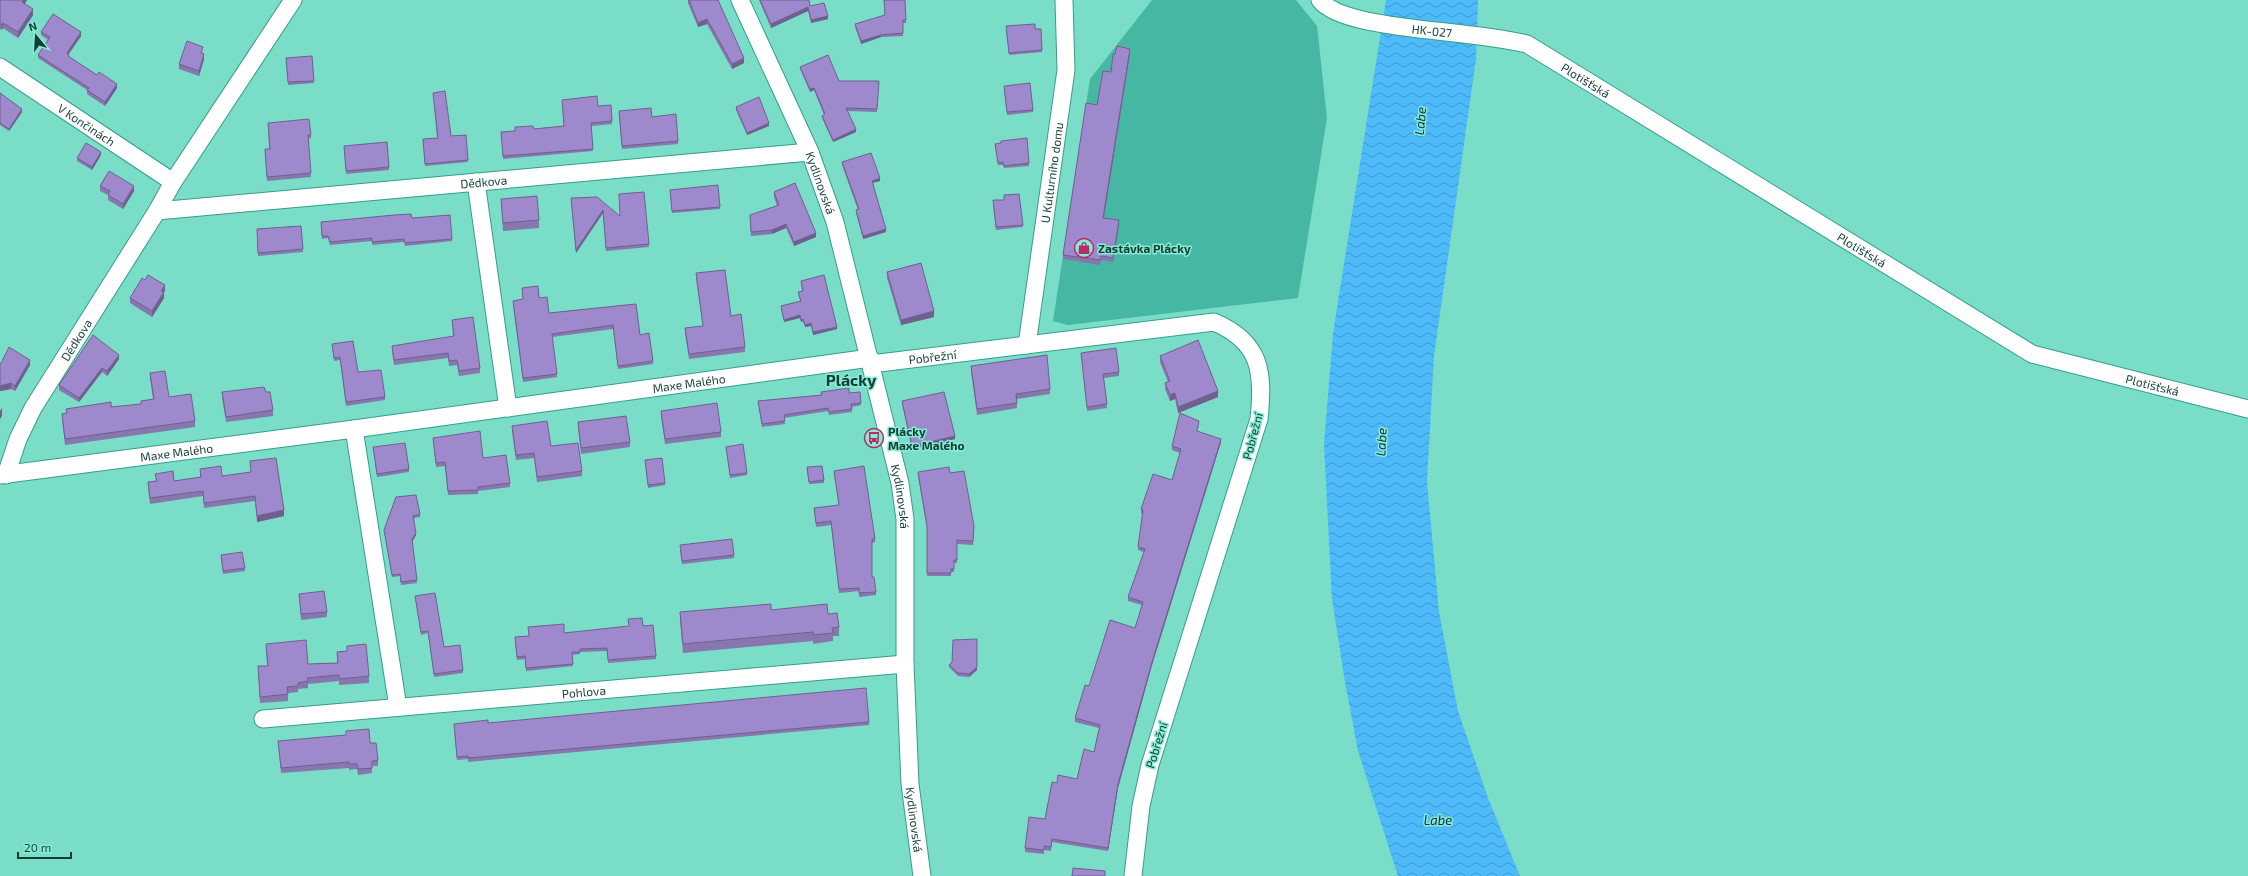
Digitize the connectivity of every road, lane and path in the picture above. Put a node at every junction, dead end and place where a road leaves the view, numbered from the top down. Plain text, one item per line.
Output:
1 (292, 0) edge
2 (740, 0) edge
3 (1064, 0) edge
4 (1320, 0) edge
5 (1498, 37) joint
6 (0, 67) edge
7 (810, 152) junction
8 (172, 182) junction
9 (476, 182) junction
10 (157, 211) junction
11 (1027, 345) junction
12 (870, 361) junction
13 (508, 408) junction
14 (2248, 409) edge
15 (354, 429) junction
16 (3, 475) edge
17 (905, 664) junction
18 (398, 707) junction
19 (263, 719) dead end
20 (922, 876) edge
21 (1133, 876) edge

1 - 8 street, Dědkova
2 - 7 street, Kydlinovská
3 - 11 street, U Kulturního domu
4 - 5 street, HK-027
5 - 14 street, Plotišťská
6 - 8 street, V Končinách
7 - 9 street, Dědkova
7 - 12 street, Kydlinovská
8 - 10 street, Dědkova
9 - 10 street, Dědkova
9 - 13 street
10 - 16 street, Dědkova
11 - 12 street, Pobřežní
11 - 21 street, Pobřežní
12 - 13 street, Maxe Malého
12 - 17 street, Kydlinovská
13 - 15 street, Maxe Malého
15 - 16 street, Maxe Malého
15 - 18 street
17 - 18 street, Pohlova
17 - 20 street, Kydlinovská
18 - 19 street, Pohlova

